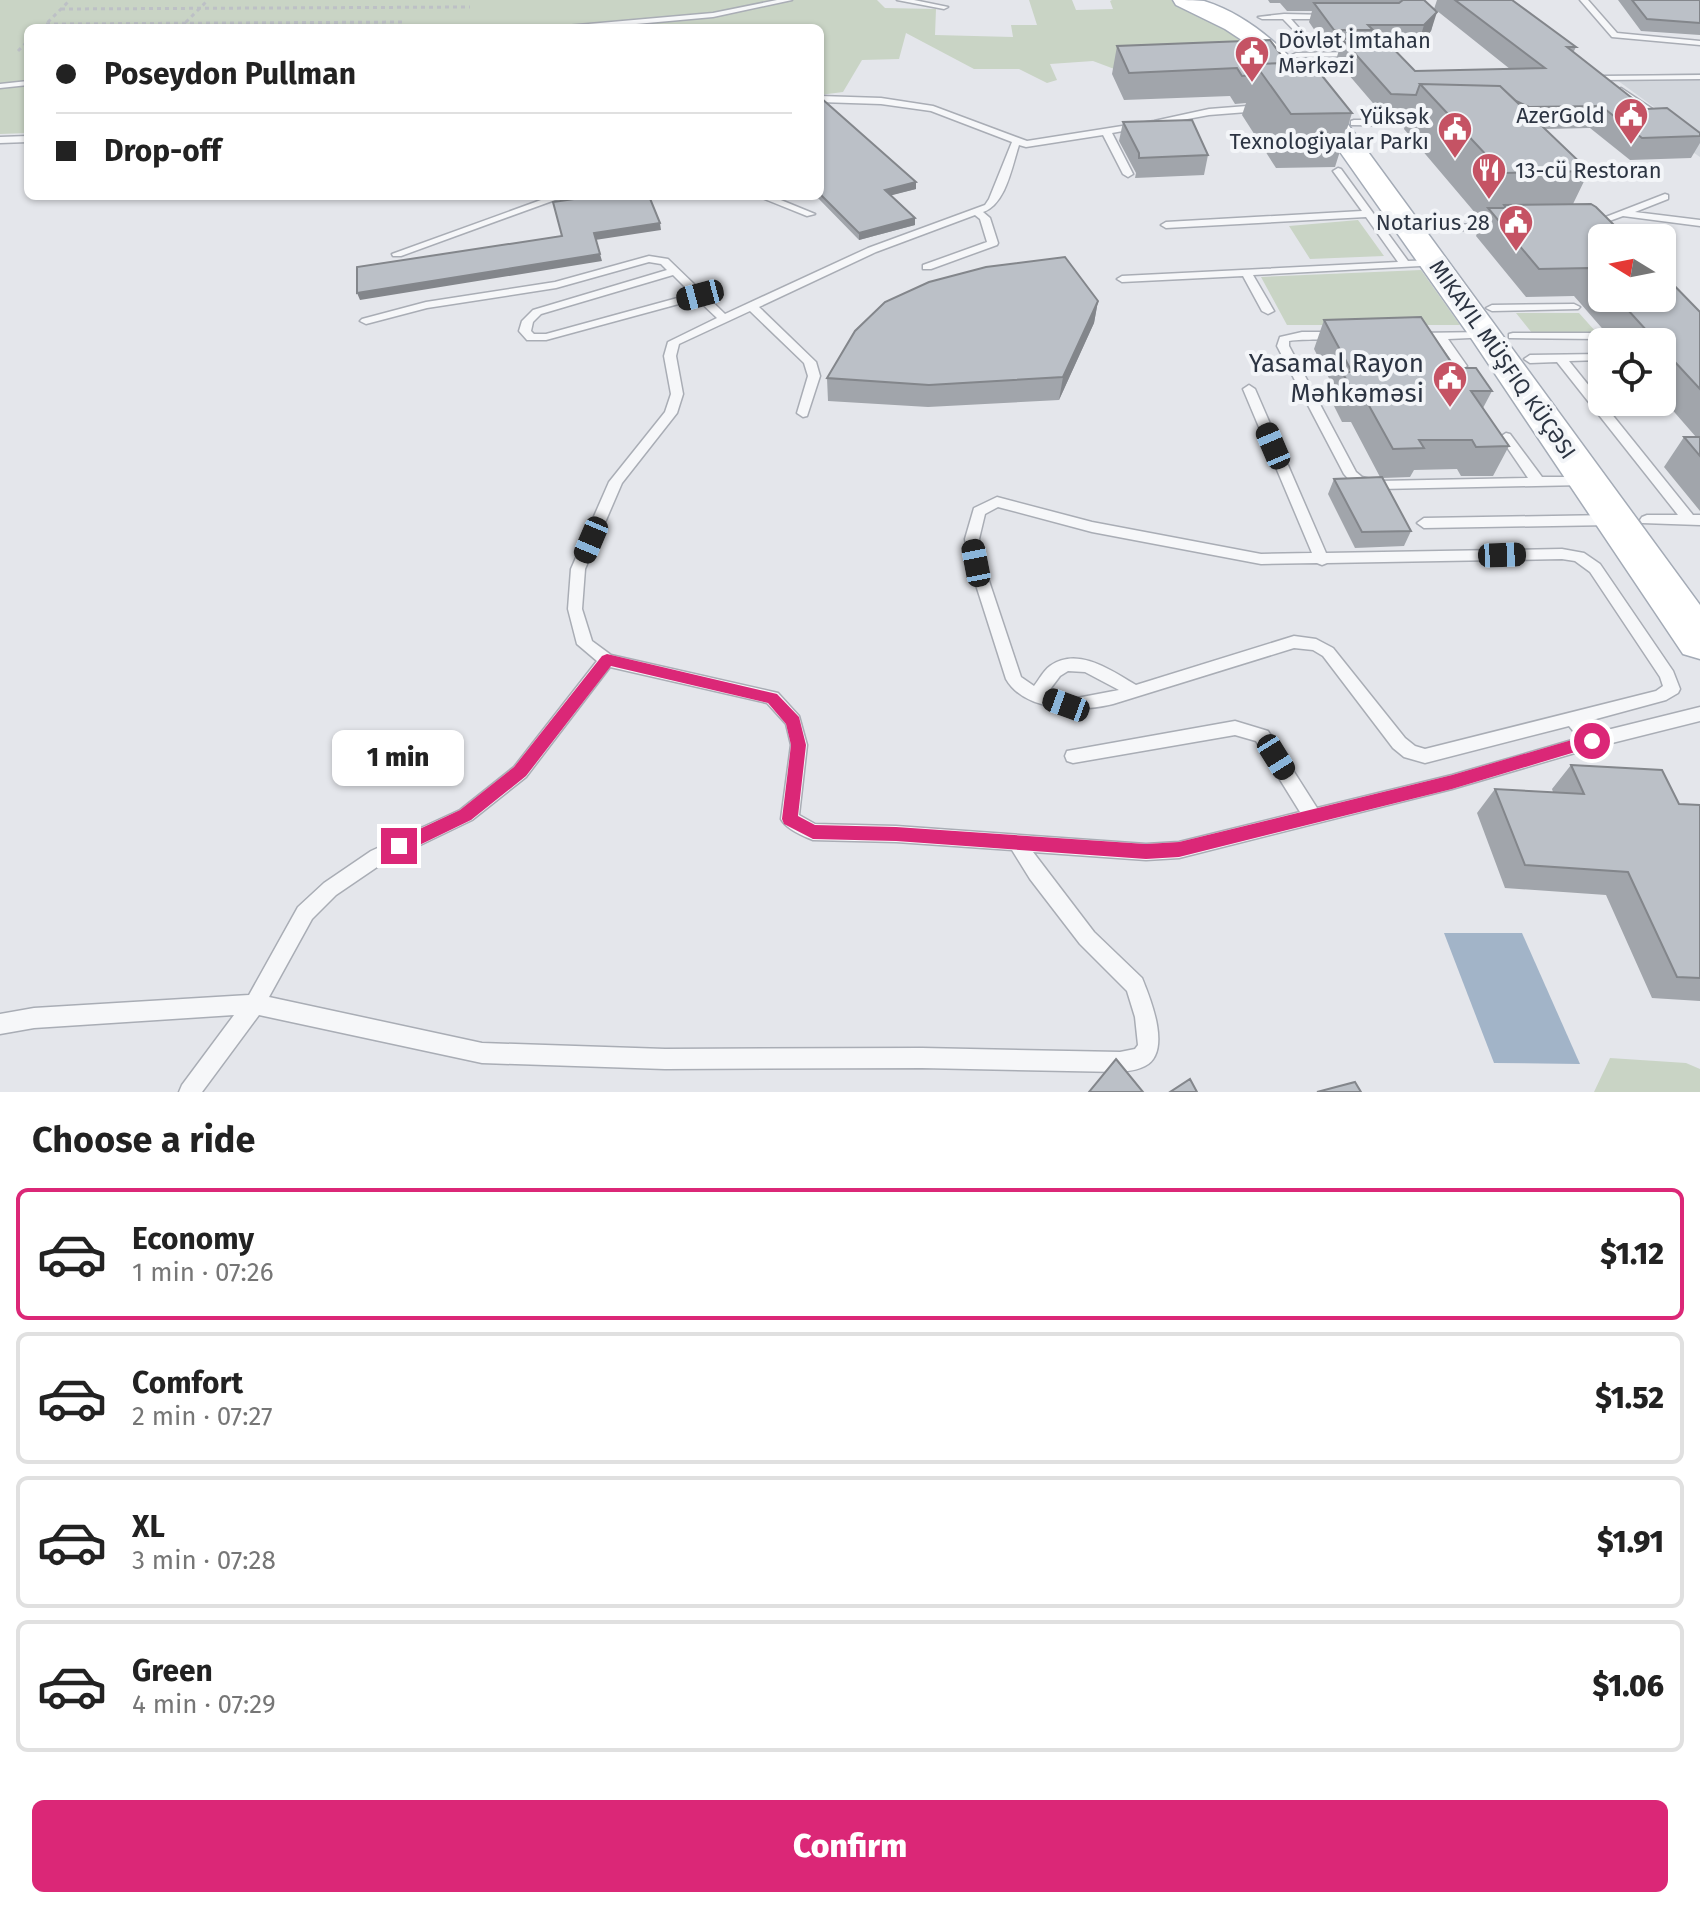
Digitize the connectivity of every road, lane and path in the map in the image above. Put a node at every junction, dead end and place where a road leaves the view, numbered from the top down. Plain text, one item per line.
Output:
1 (70, 0) edge
2 (208, 0) edge
3 (788, 0) edge
4 (901, 0) edge
5 (1184, 0) edge
6 (1204, 0) edge
7 (1584, 0) edge
8 (470, 7) dead end
9 (944, 7) dead end
10 (199, 8) junction
11 (61, 9) junction
12 (1264, 11) edge
13 (1331, 17) edge
14 (406, 22) dead end
15 (185, 23) junction
16 (46, 24) edge
17 (138, 24) edge
18 (611, 24) edge
19 (1700, 43) edge
20 (24, 45) edge
21 (1302, 49) junction
22 (18, 51) dead end
23 (1370, 54) edge
24 (1590, 69) edge
25 (1700, 77) edge
26 (1603, 78) junction
27 (24, 83) edge
28 (0, 86) edge
29 (824, 99) edge
30 (1275, 107) edge
31 (1667, 122) edge
32 (1354, 123) junction
33 (1443, 123) edge
34 (1106, 131) junction
35 (24, 139) edge
36 (0, 140) edge
37 (1016, 142) junction
38 (1338, 171) dead end
39 (1128, 174) dead end
40 (1665, 197) dead end
41 (550, 200) edge
42 (773, 200) edge
43 (978, 213) junction
44 (1618, 213) junction
45 (810, 214) dead end
46 (1369, 214) junction
47 (1700, 223) edge
48 (1166, 225) dead end
49 (1574, 225) edge
50 (1512, 226) edge
51 (1425, 252) junction
52 (397, 254) dead end
53 (927, 267) dead end
54 (675, 271) junction
55 (1246, 272) junction
56 (1122, 279) dead end
57 (526, 289) junction
58 (700, 295) junction
59 (752, 306) junction
60 (1574, 307) dead end
61 (1268, 311) dead end
62 (537, 312) junction
63 (724, 319) junction
64 (366, 321) dead end
65 (1348, 335) edge
66 (1409, 336) edge
67 (1440, 336) junction
68 (1588, 336) edge
69 (1516, 339) junction
70 (1588, 354) edge
71 (1461, 366) edge
72 (1249, 389) dead end
73 (803, 413) dead end
74 (1506, 437) edge
75 (1588, 481) junction
76 (1538, 482) junction
77 (1631, 520) junction
78 (1694, 520) edge
79 (1424, 523) dead end
80 (1322, 560) junction
81 (1700, 592) edge
82 (1700, 641) edge
83 (607, 660) junction
84 (1134, 691) junction
85 (1037, 694) junction
86 (1700, 714) edge
87 (1571, 717) junction
88 (1592, 741) junction
89 (1073, 756) dead end
90 (1313, 817) junction
91 (1018, 844) junction
92 (255, 1004) junction
93 (0, 1024) edge
94 (189, 1092) edge

1 - 11 path
2 - 10 path
3 - 18 lane
4 - 9 lane
5 - 51 main road
6 - 21 main road
7 - 19 lane
8 - 10 path
10 - 11 path
10 - 15 path
11 - 16 path
12 - 13 lane
12 - 21 main road
14 - 15 path
15 - 17 path
20 - 22 path
21 - 23 lane
21 - 32 main road
24 - 26 lane
25 - 26 lane
26 - 31 lane
27 - 28 lane
29 - 37 lane
30 - 34 lane
32 - 33 lane
32 - 51 main road
34 - 37 lane
34 - 39 lane
35 - 36 lane
37 - 43 lane
38 - 46 lane
40 - 44 lane
41 - 52 lane
42 - 45 lane
43 - 53 lane
43 - 59 lane
44 - 47 lane
44 - 49 lane
46 - 48 lane
46 - 51 lane
50 - 51 lane
51 - 55 lane
51 - 69 main road
54 - 57 lane
54 - 58 lane
54 - 62 lane
55 - 56 lane
55 - 61 lane
57 - 62 lane
57 - 64 lane
58 - 62 lane
58 - 63 lane
59 - 63 lane
59 - 73 lane
60 - 69 lane
63 - 83 lane
65 - 76 lane
66 - 67 lane
67 - 69 lane
67 - 71 lane
68 - 69 lane
69 - 70 lane
69 - 75 main road
69 - 77 main road
69 - 78 lane
72 - 80 lane
74 - 76 lane
75 - 76 lane
75 - 77 main road
77 - 78 lane
77 - 79 lane
77 - 81 main road
77 - 82 main road
80 - 85 lane
80 - 87 lane
83 - 91 lane
83 - 92 lane
84 - 85 lane
84 - 85 lane
84 - 87 lane
86 - 88 lane
87 - 88 lane
88 - 90 lane
89 - 90 lane
90 - 91 lane
91 - 92 lane
92 - 93 lane
92 - 94 lane

